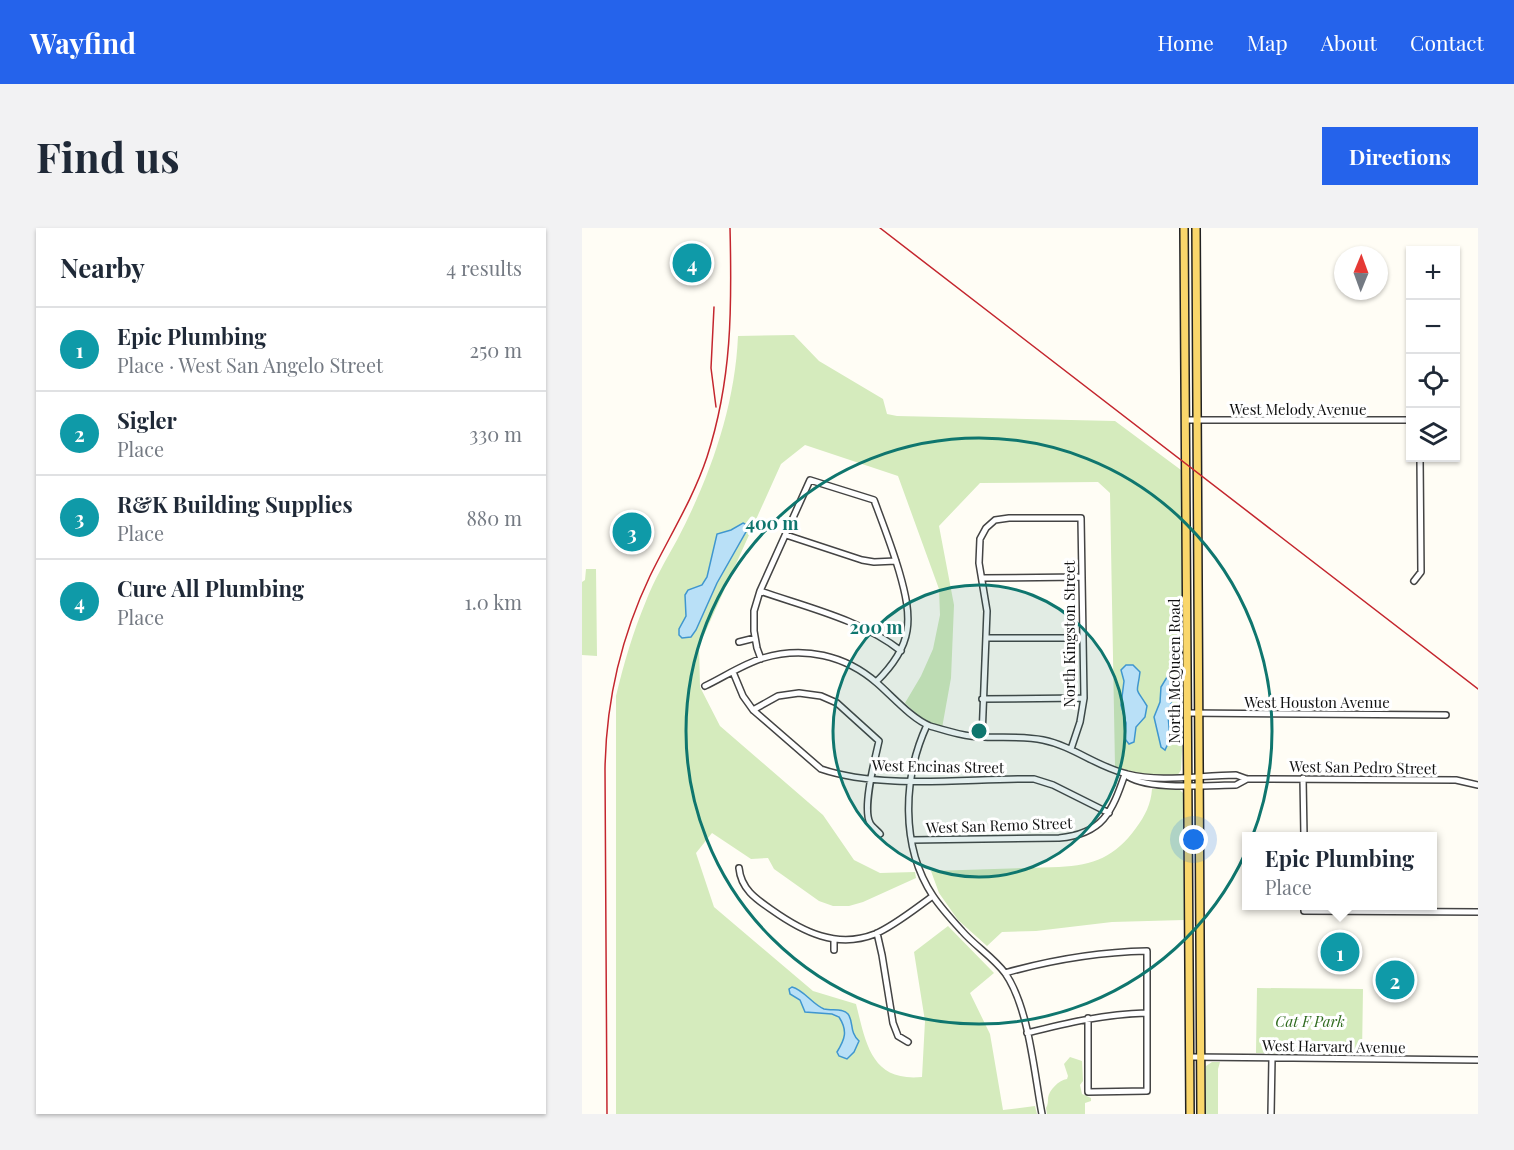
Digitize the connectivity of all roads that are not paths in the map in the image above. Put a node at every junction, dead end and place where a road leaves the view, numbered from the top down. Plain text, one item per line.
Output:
1 (1184, 228) edge
2 (1196, 228) edge
3 (1196, 251) junction
4 (1184, 252) junction
5 (1185, 420) junction
6 (1406, 420) edge
7 (1197, 421) junction
8 (1420, 462) edge
9 (786, 535) junction
10 (896, 561) junction
11 (1186, 575) junction
12 (1197, 575) junction
13 (1082, 577) junction
14 (982, 578) junction
15 (1414, 581) dead end
16 (760, 591) junction
17 (799, 605) junction
18 (796, 612) dead end
19 (755, 638) junction
20 (987, 638) junction
21 (1083, 638) junction
22 (739, 642) dead end
23 (900, 651) junction
24 (762, 659) junction
25 (733, 672) junction
26 (876, 682) junction
27 (705, 686) dead end
28 (1084, 698) junction
29 (982, 699) junction
30 (753, 710) junction
31 (1187, 713) junction
32 (1199, 713) junction
33 (1446, 715) dead end
34 (927, 725) junction
35 (982, 737) junction
36 (1071, 749) junction
37 (1125, 774) junction
38 (870, 778) junction
39 (1303, 778) junction
40 (1247, 779) junction
41 (909, 781) junction
42 (1188, 781) junction
43 (1199, 781) junction
44 (1478, 785) edge
45 (1109, 813) junction
46 (1304, 832) edge
47 (880, 834) dead end
48 (912, 840) junction
49 (739, 868) dead end
50 (933, 896) junction
51 (1304, 910) edge
52 (1478, 912) edge
53 (877, 933) junction
54 (834, 939) junction
55 (834, 950) dead end
56 (1005, 973) junction
57 (1146, 1013) junction
58 (1088, 1018) junction
59 (1027, 1033) junction
60 (908, 1042) dead end
61 (1190, 1057) junction
62 (1201, 1057) junction
63 (1272, 1058) junction
64 (1478, 1060) edge
65 (1042, 1114) edge
66 (1190, 1114) edge
67 (1201, 1114) edge
68 (1271, 1114) edge

1 - 4 main road, North McQueen Road
2 - 3 main road, North McQueen Road
3 - 4 main road
3 - 7 main road, North McQueen Road
4 - 5 main road, North McQueen Road
5 - 7 street, West Melody Avenue
5 - 11 main road, North McQueen Road
6 - 7 street, West Melody Avenue
7 - 12 main road, North McQueen Road
8 - 15 street
9 - 10 street
9 - 10 street
9 - 16 street
10 - 23 street
11 - 12 main road
11 - 31 main road, North McQueen Road
12 - 32 main road, North McQueen Road
13 - 14 street
13 - 14 street, North Kingston Street
13 - 21 street, North Kingston Street
14 - 20 street
16 - 17 street
16 - 19 street
17 - 18 street
17 - 23 street
19 - 22 street
19 - 24 street
20 - 21 street
20 - 29 street
21 - 28 street, North Kingston Street
23 - 26 street
24 - 25 street, West San Pedro Street
24 - 26 street, West San Pedro Street
25 - 27 street, West San Pedro Street
25 - 30 street, West Encinas Street
26 - 34 street, West San Pedro Street
28 - 29 street
28 - 36 street, North Kingston Street
29 - 35 street
30 - 38 street, West Encinas Street
30 - 38 street
31 - 32 street, West Houston Avenue
31 - 42 main road, North McQueen Road
32 - 33 street, West Houston Avenue
32 - 43 main road, North McQueen Road
34 - 35 street, West San Pedro Street
34 - 41 street
35 - 36 street, West San Pedro Street
36 - 37 street, West San Pedro Street
37 - 42 street, West San Pedro Street
37 - 45 street, West San Remo Street
38 - 41 street, West Encinas Street
38 - 47 street
39 - 40 street, West San Pedro Street
39 - 44 street, West San Pedro Street
39 - 46 street
40 - 43 street, West San Pedro Street
40 - 43 street, West San Pedro Street
41 - 45 street, West Encinas Street
41 - 48 street
42 - 43 street, West San Pedro Street
42 - 61 main road, North McQueen Road
43 - 62 main road, North McQueen Road
45 - 48 street, West San Remo Street
48 - 50 street
49 - 54 street
50 - 53 street
50 - 56 street
51 - 52 street
53 - 54 street
53 - 60 street
54 - 55 street
56 - 57 street
56 - 59 street
57 - 58 street
57 - 58 street
58 - 59 street
59 - 65 street
61 - 62 street, West Harvard Avenue
61 - 66 main road, North McQueen Road
62 - 63 street, West Harvard Avenue
62 - 67 main road, North McQueen Road
63 - 64 street, West Harvard Avenue
63 - 68 street

